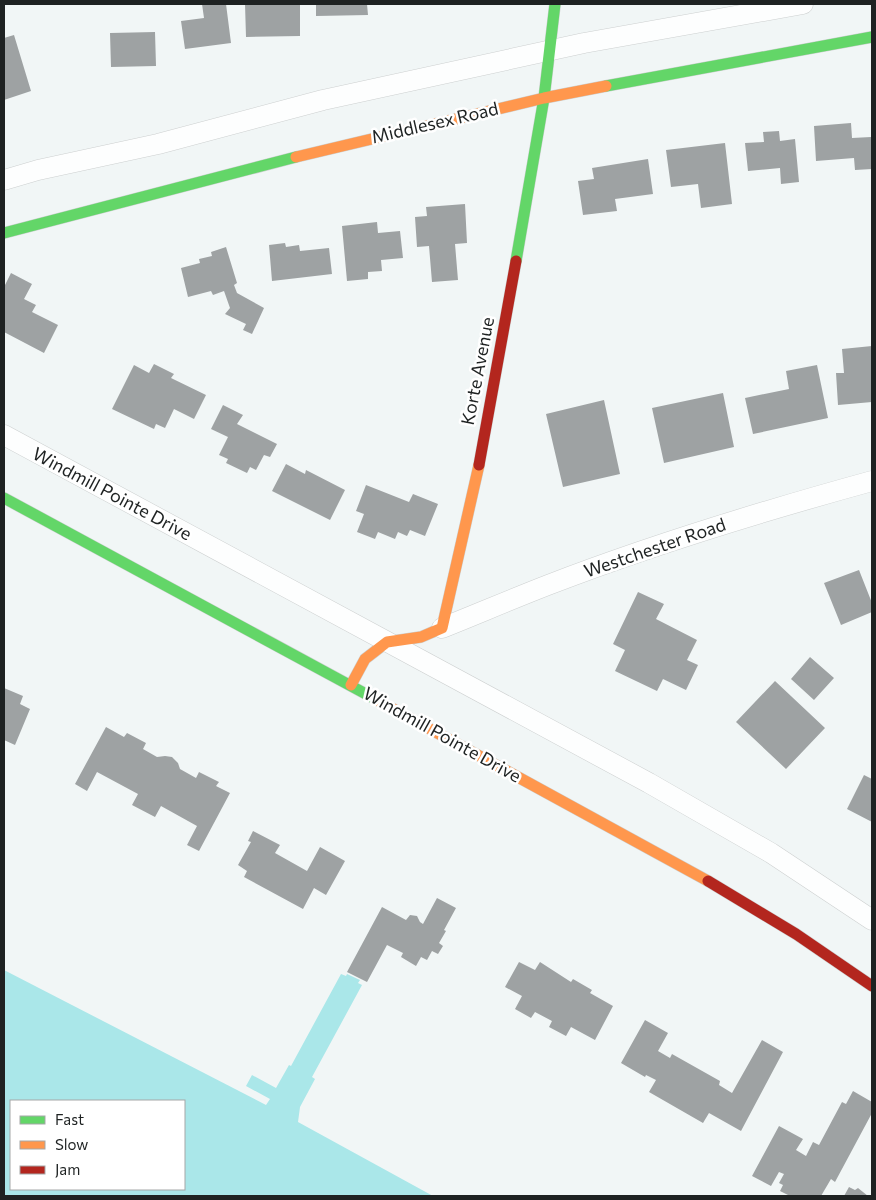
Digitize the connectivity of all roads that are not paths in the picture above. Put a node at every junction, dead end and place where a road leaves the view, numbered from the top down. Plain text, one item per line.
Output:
1 (555, 4) edge
2 (803, 4) edge
3 (872, 37) edge
4 (549, 50) junction
5 (544, 98) junction
6 (4, 180) edge
7 (4, 233) edge
8 (4, 435) edge
9 (872, 481) edge
10 (4, 498) edge
11 (442, 628) junction
12 (387, 642) junction
13 (351, 685) junction
14 (872, 920) edge
15 (872, 986) edge

1 - 4 street, Korte Avenue
2 - 4 street
3 - 5 street, Middlesex Road
4 - 5 street, Korte Avenue
4 - 6 street
5 - 7 street, Middlesex Road
5 - 11 street, Korte Avenue
8 - 12 street, Windmill Pointe Drive
9 - 11 street, Westchester Road
10 - 13 street, Windmill Pointe Drive
11 - 12 street
12 - 13 street
12 - 14 street, Windmill Pointe Drive
13 - 15 street, Windmill Pointe Drive

